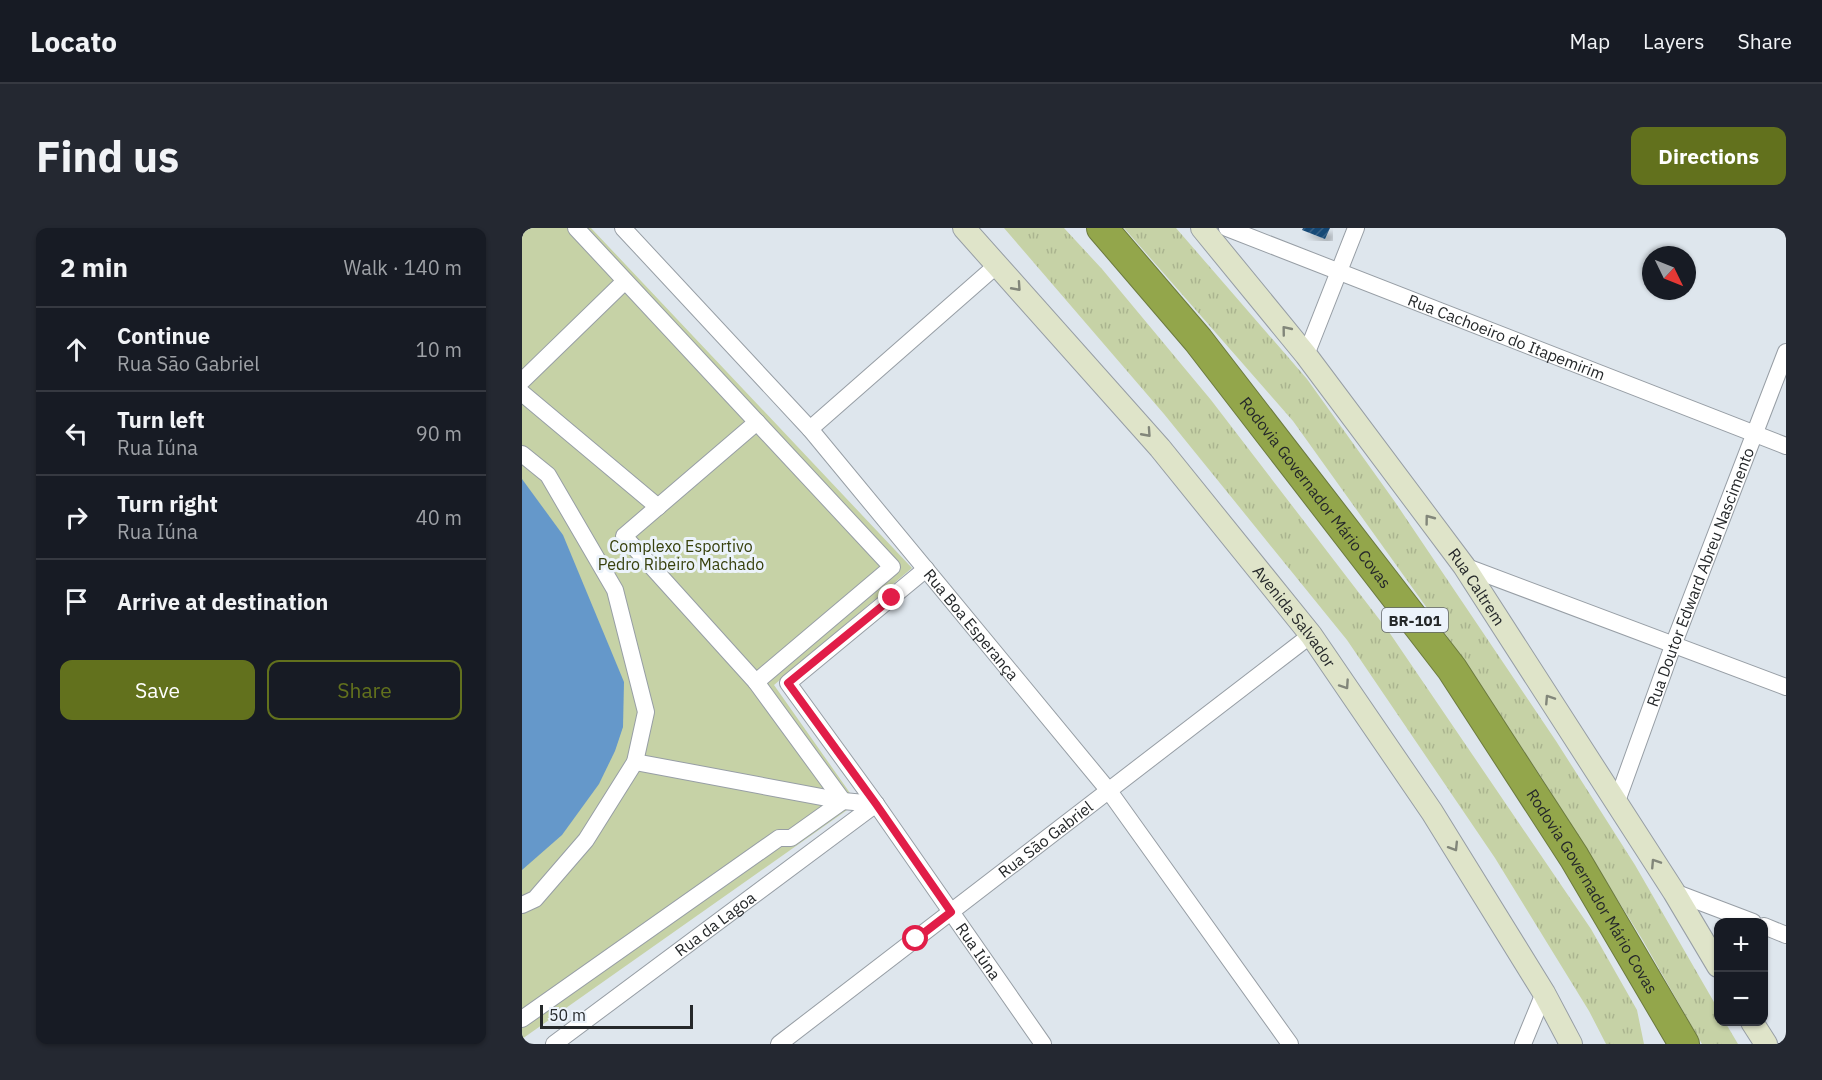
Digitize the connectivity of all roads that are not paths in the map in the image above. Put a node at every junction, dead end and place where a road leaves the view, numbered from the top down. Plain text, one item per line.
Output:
1 (576, 228) edge
2 (623, 228) edge
3 (964, 228) edge
4 (1102, 228) edge
5 (1202, 228) edge
6 (1227, 228) edge
7 (1356, 228) edge
8 (997, 266) junction
9 (1340, 272) junction
10 (625, 281) junction
11 (1786, 352) edge
12 (1306, 355) junction
13 (522, 381) edge
14 (522, 393) edge
15 (757, 422) junction
16 (810, 429) junction
17 (1754, 433) junction
18 (1786, 446) edge
19 (522, 454) edge
20 (658, 507) junction
21 (1464, 566) junction
22 (926, 569) junction
23 (1311, 634) junction
24 (1674, 643) junction
25 (756, 682) junction
26 (1786, 687) edge
27 (635, 762) junction
28 (1109, 791) junction
29 (843, 801) junction
30 (876, 804) junction
31 (1616, 804) junction
32 (1674, 892) junction
33 (522, 905) edge
34 (951, 912) junction
35 (1742, 918) edge
36 (1768, 928) edge
37 (1786, 935) edge
38 (1714, 958) edge
39 (1544, 993) junction
40 (522, 1019) edge
41 (1755, 1026) edge
42 (1679, 1039) edge
43 (554, 1044) edge
44 (779, 1044) edge
45 (1043, 1044) edge
46 (1290, 1044) edge
47 (1523, 1044) edge
48 (1571, 1044) edge
49 (1766, 1044) edge

1 - 10 street
2 - 16 street, Rua Boa Esperança
3 - 8 street, Avenida Salvador
4 - 42 highway, Rodovia Governador Mário Covas / BR-101
12 -> 5 street, Rua Caltrem
6 - 9 street, Rua Cachoeiro do Itapemirim
7 - 9 street
8 - 16 street
8 -> 23 street, Avenida Salvador
9 - 12 street
9 - 17 street, Rua Cachoeiro do Itapemirim
10 - 13 street
10 - 15 street
11 - 17 street, Rua Doutor Edward Abreu Nascimento
21 -> 12 street, Rua Caltrem
14 - 20 street
15 - 20 street
15 - 25 street
16 - 22 street, Rua Boa Esperança
17 - 18 street, Rua Cachoeiro do Itapemirim
17 - 24 street, Rua Doutor Edward Abreu Nascimento
19 - 27 street
20 - 25 street
21 - 24 street
31 -> 21 street, Rua Caltrem
22 - 28 street, Rua Boa Esperança
22 - 30 street, Rua Iúna
23 - 28 street, Rua São Gabriel
23 -> 39 street, Avenida Salvador
24 - 26 street
24 - 31 street, Rua Doutor Edward Abreu Nascimento
25 - 29 street
27 - 29 street
27 - 33 street
28 - 34 street, Rua São Gabriel
28 - 46 street, Rua Boa Esperança
29 - 30 street
29 - 40 street
30 - 34 street, Rua Iúna
30 - 43 street, Rua da Lagoa
32 -> 31 street, Rua Caltrem
32 - 35 street
32 - 38 street, Rua Caltrem
34 - 44 street, Rua São Gabriel
34 - 45 street, Rua Iúna
36 - 37 street
39 - 47 street
39 - 48 street, Avenida Salvador
41 - 49 street

